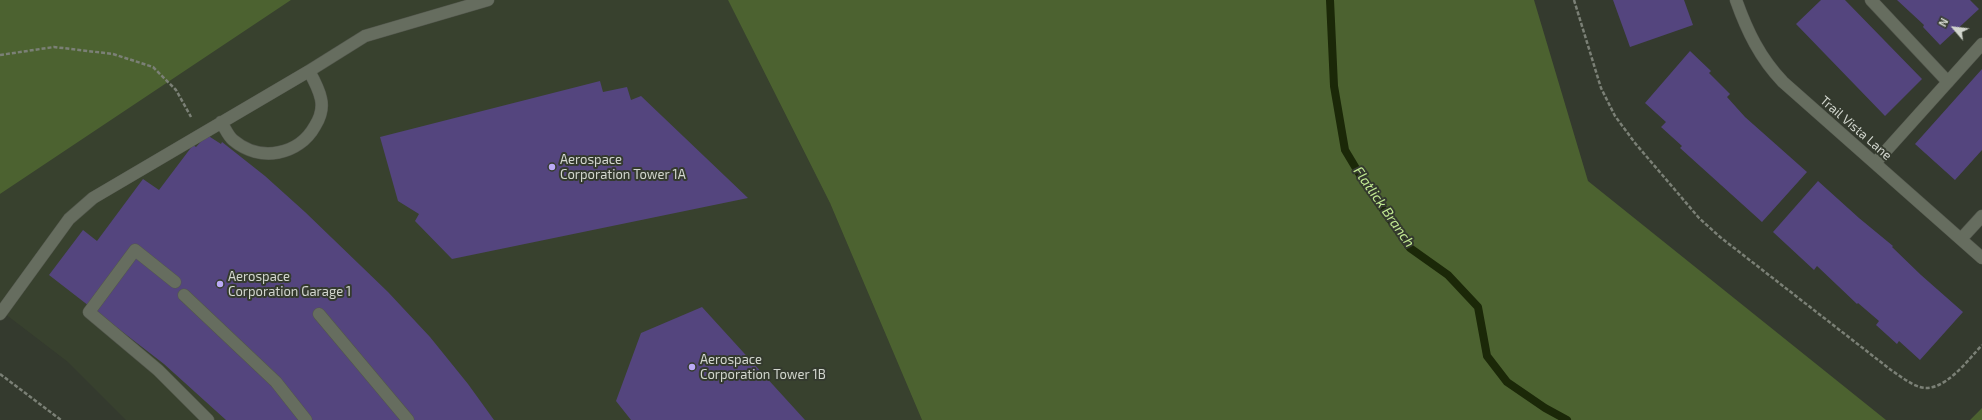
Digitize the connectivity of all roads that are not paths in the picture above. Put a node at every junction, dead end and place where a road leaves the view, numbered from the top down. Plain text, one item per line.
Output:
1 (488, 0) edge
2 (1736, 0) edge
3 (1871, 0) edge
4 (1982, 44) edge
5 (309, 71) junction
6 (1948, 82) junction
7 (221, 122) junction
8 (1875, 163) junction
9 (1982, 216) edge
10 (1961, 239) junction
11 (1982, 258) edge
12 (175, 282) dead end
13 (184, 295) dead end
14 (0, 314) edge
15 (319, 314) dead end
16 (208, 420) edge
17 (306, 420) edge
18 (408, 420) edge

1 - 5 street
2 - 8 street, Trail Vista Lane
3 - 6 street
4 - 6 street
5 - 7 street
5 - 7 street
6 - 8 street
7 - 14 street
8 - 10 street, Trail Vista Lane
9 - 10 street
10 - 11 street, Trail Vista Lane
12 - 16 street
13 - 17 street
15 - 18 street

